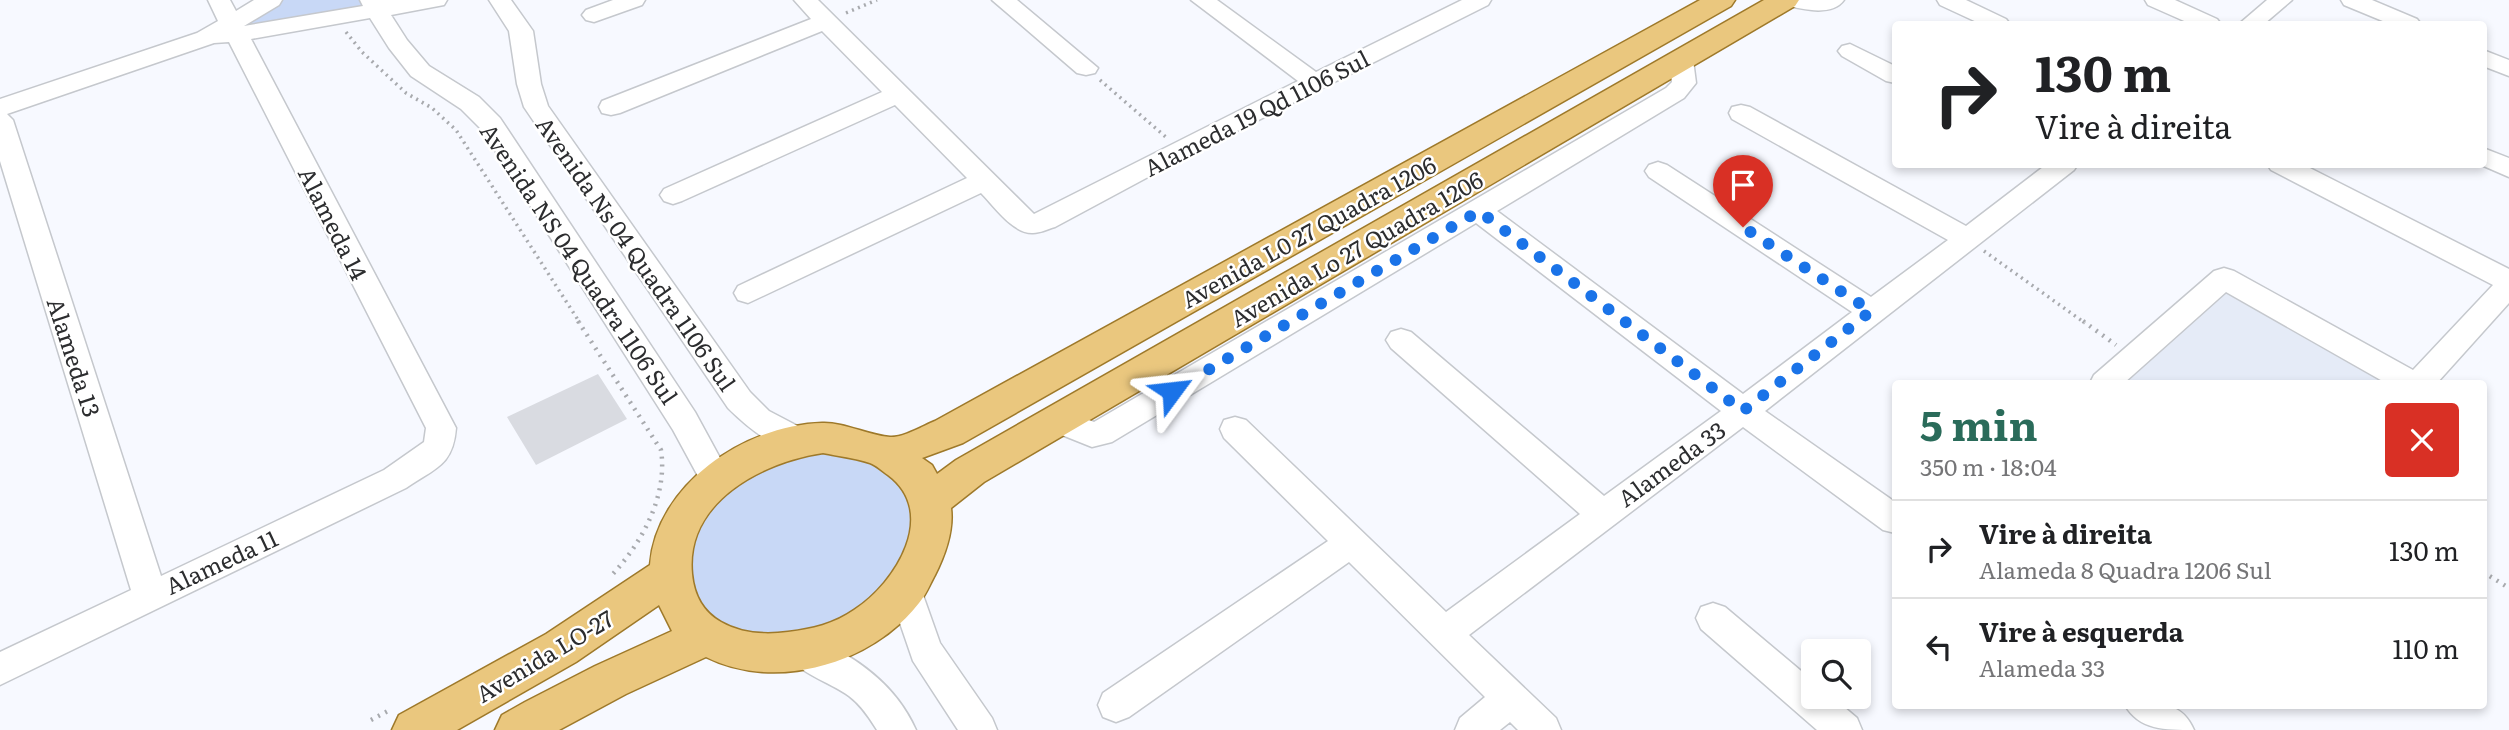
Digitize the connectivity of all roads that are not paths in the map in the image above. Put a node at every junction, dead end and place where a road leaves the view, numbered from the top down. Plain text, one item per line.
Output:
1 (271, 0) edge
2 (436, 0) edge
3 (500, 0) edge
4 (634, 0) edge
5 (806, 0) edge
6 (1003, 0) edge
7 (1480, 0) edge
8 (1721, 0) edge
9 (1785, 0) edge
10 (1793, 0) edge
11 (1948, 0) edge
12 (2156, 0) edge
13 (2281, 0) edge
14 (1829, 2) edge
15 (1216, 3) edge
16 (2367, 3) edge
17 (374, 5) edge
18 (594, 15) dead end
19 (229, 19) edge
20 (826, 21) junction
21 (1992, 21) edge
22 (2202, 21) edge
23 (2254, 21) edge
24 (2403, 21) edge
25 (1850, 51) dead end
26 (2487, 59) edge
27 (1681, 60) junction
28 (1086, 68) road end
29 (2509, 69) edge
30 (1892, 74) edge
31 (1315, 82) junction
32 (899, 94) junction
33 (611, 107) dead end
34 (0, 108) edge
35 (1741, 113) dead end
36 (0, 120) edge
37 (2487, 158) edge
38 (2058, 168) edge
39 (2288, 168) edge
40 (2509, 168) edge
41 (1658, 171) dead end
42 (984, 181) junction
43 (673, 195) dead end
44 (1479, 211) junction
45 (1413, 232) junction
46 (1966, 238) junction
47 (2509, 283) edge
48 (748, 293) dead end
49 (1871, 311) junction
50 (1401, 340) dead end
51 (2108, 380) edge
52 (2405, 380) edge
53 (2422, 380) edge
54 (1743, 411) junction
55 (1235, 429) dead end
56 (797, 441) junction
57 (439, 448) joint
58 (891, 453) junction
59 (716, 480) junction
60 (930, 502) junction
61 (1602, 514) junction
62 (1892, 518) edge
63 (1351, 543) junction
64 (669, 575) junction
65 (906, 591) junction
66 (150, 595) junction
67 (1713, 618) dead end
68 (1443, 634) junction
69 (706, 637) junction
70 (804, 651) junction
71 (0, 668) edge
72 (1511, 698) junction
73 (1116, 705) dead end
74 (2148, 709) edge
75 (404, 719) edge
76 (518, 730) edge
77 (898, 730) edge
78 (979, 730) edge
79 (1473, 730) edge
80 (1542, 730) edge
81 (1844, 730) edge
82 (2176, 730) edge

1 - 19 street
2 - 17 street
3 - 56 street, Avenida Ns 04 Quadra 1106 Sul
4 - 18 street
5 - 20 street
6 - 28 street
7 - 31 street, Alameda 19 Qd 1106 Sul
8 - 58 main road, Avenida L0 27 Quadra 1206
9 - 27 main road, Avenida Lo 27 Quadra 1206
10 - 14 street
11 - 21 street
12 - 22 street
13 - 23 street
15 - 31 street
16 - 24 street
17 - 19 street
17 - 59 street, Avenida NS 04 Quadra 1106 Sul
19 - 34 street
19 - 57 street, Alameda 14
20 - 32 street
20 - 33 street
25 - 30 street
26 - 29 street
27 - 44 street
27 - 45 main road, Avenida Lo 27 Quadra 1206
31 - 42 street, Alameda 19 Qd 1106 Sul
32 - 42 street
32 - 43 street
35 - 46 street
36 - 66 street, Alameda 13
37 - 40 street
38 - 46 street, Alameda 33
39 - 47 street
41 - 49 street
42 - 48 street
44 - 45 street
44 - 54 street
45 - 60 main road, Avenida Lo 27 Quadra 1206
46 - 49 street, Alameda 33
47 - 53 street
49 - 54 street, Alameda 33
50 - 61 street
51 - 52 street
54 - 61 street, Alameda 33
54 - 62 street
55 - 63 street
56 - 58 main road
56 - 59 main road
57 - 66 street, Alameda 11
58 - 60 main road
59 - 64 main road
60 - 65 main road
61 - 68 street, Alameda 33
63 - 68 street
63 - 73 street
64 - 69 main road
64 - 75 main road, Avenida LO-27
65 - 70 main road
65 - 78 street
66 - 71 street, Alameda 11
67 - 81 street
68 - 72 street
69 - 70 main road
69 - 76 main road
70 - 77 street
72 - 79 street
72 - 80 street
74 - 82 street

